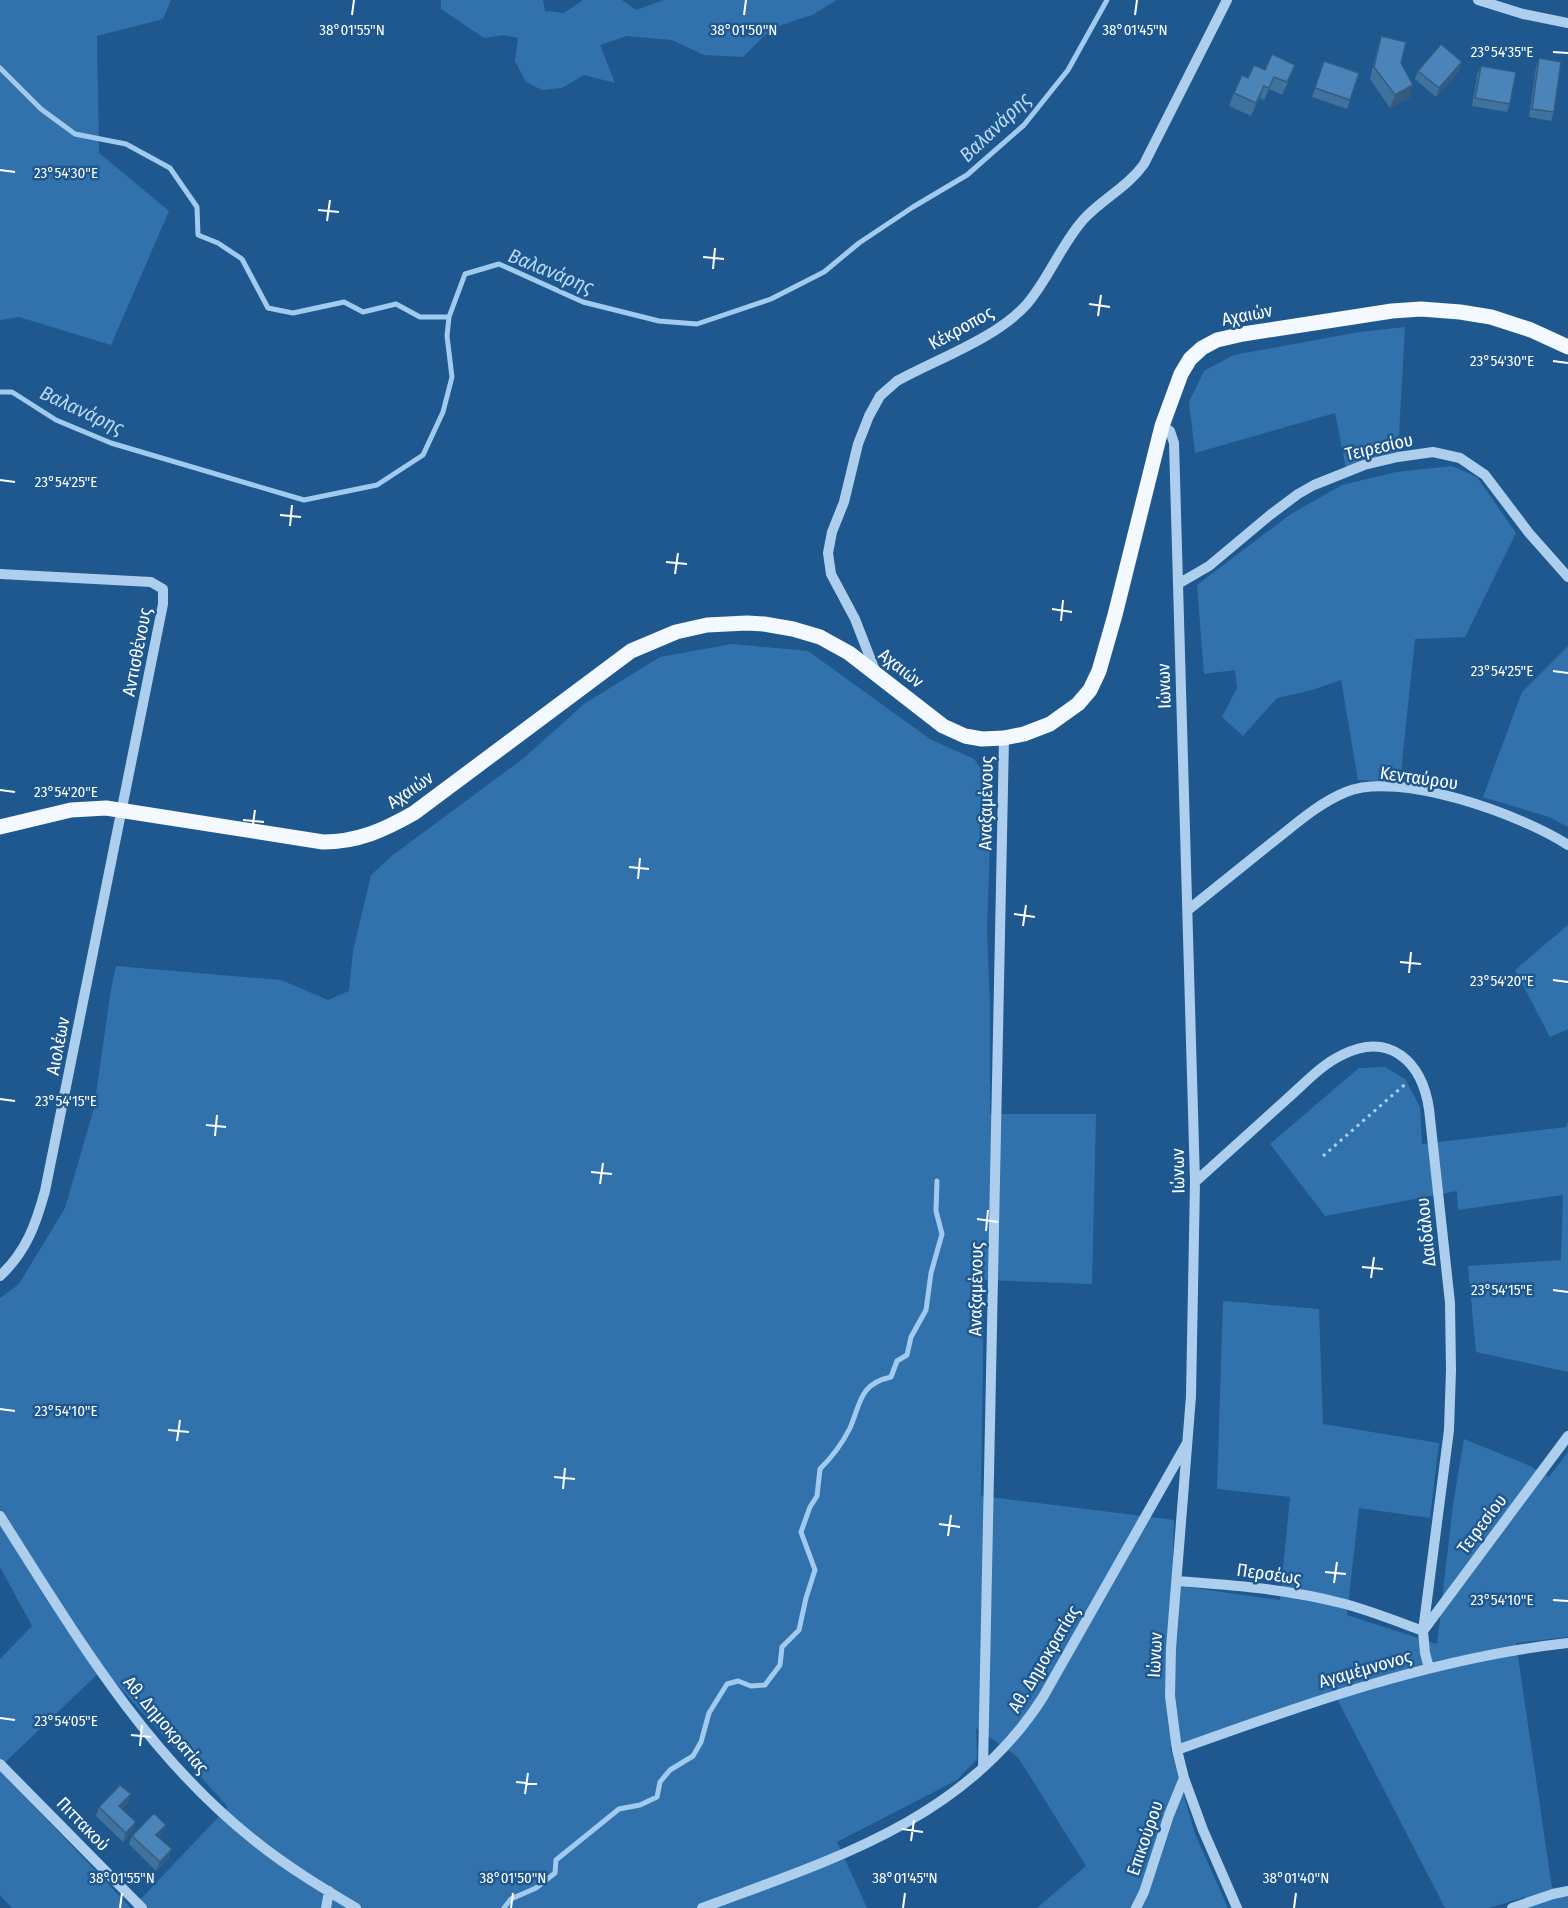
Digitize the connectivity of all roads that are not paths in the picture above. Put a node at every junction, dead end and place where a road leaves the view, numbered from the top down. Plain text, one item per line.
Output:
1 (1227, 0) edge
2 (1478, 0) edge
3 (1568, 23) edge
4 (1568, 347) edge
5 (1162, 426) junction
6 (0, 574) edge
7 (1568, 577) edge
8 (1178, 584) junction
9 (876, 673) junction
10 (1004, 738) junction
11 (122, 812) junction
12 (0, 827) edge
13 (1568, 845) edge
14 (1188, 910) junction
15 (1195, 1182) junction
16 (0, 1276) edge
17 (1568, 1436) edge
18 (1189, 1440) junction
19 (0, 1516) edge
20 (1177, 1581) junction
21 (1423, 1631) junction
22 (1568, 1643) edge
23 (1429, 1668) junction
24 (1177, 1750) junction
25 (2, 1768) edge
26 (983, 1768) junction
27 (1184, 1778) junction
28 (329, 1892) junction
29 (1568, 1892) edge
30 (141, 1908) edge
31 (326, 1908) edge
32 (356, 1908) edge
33 (702, 1908) edge
34 (1136, 1908) edge
35 (1237, 1908) edge
36 (1512, 1908) edge

1 - 9 street, Κέκροπος
2 - 3 street
4 - 5 main road, Αχαιών
5 - 8 street, Ιώνων
5 - 10 main road, Αχαιών
6 - 11 street, Αντισθένους
7 - 8 street, Τειρεσίου
8 - 14 street, Ιώνων
9 - 10 main road, Αχαιών
9 - 11 main road, Αχαιών
10 - 26 street, Αναξαμένους
11 - 12 main road, Αχαιών
11 - 16 street, Αιολέων
13 - 14 street, Κενταύρου
14 - 15 street, Ιώνων
15 - 18 street, Ιώνων
15 - 21 street, Δαιδάλου
17 - 21 street, Τειρεσίου
18 - 20 street, Ιώνων
18 - 26 street, Αθ. Δημοκρατίας
19 - 28 street, Αθ. Δημοκρατίας
20 - 21 street, Περσέως
20 - 24 street, Ιώνων
21 - 23 street, Δαιδάλου
22 - 23 street, Αγαμέμνονος
23 - 24 street, Αγαμέμνονος
24 - 27 street, Ιώνων
25 - 30 street, Πιττακού
26 - 33 street, Αθ. Δημοκρατίας
27 - 34 street, Επικούρου
27 - 35 street, Ιώνων
28 - 31 street
28 - 32 street, Αθ. Δημοκρατίας
29 - 36 street

